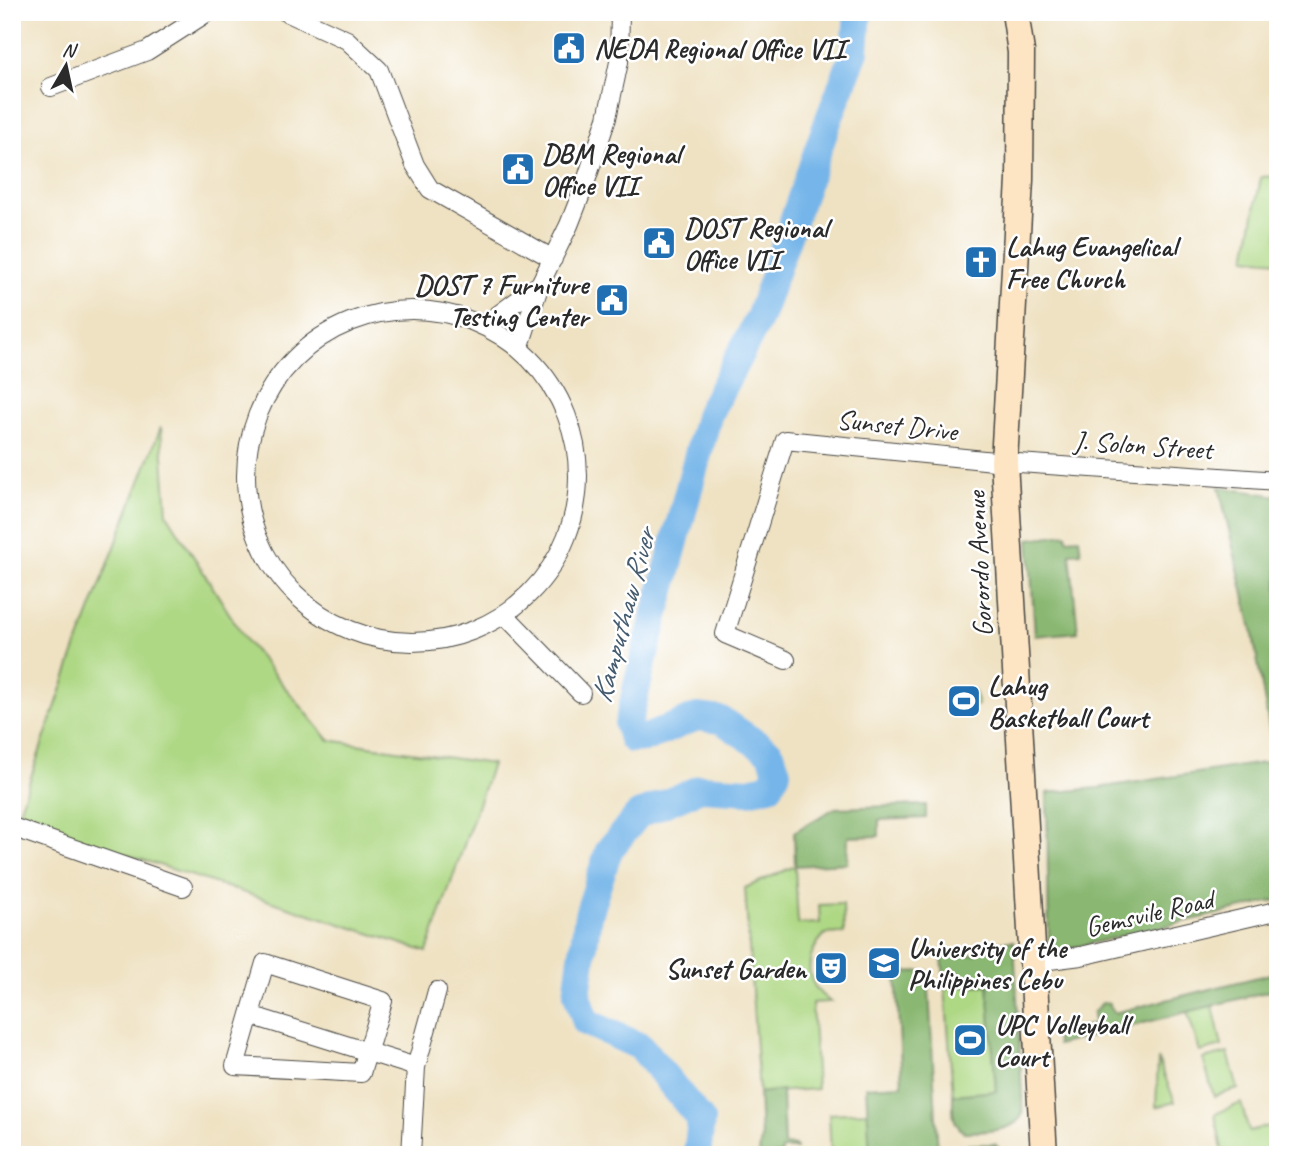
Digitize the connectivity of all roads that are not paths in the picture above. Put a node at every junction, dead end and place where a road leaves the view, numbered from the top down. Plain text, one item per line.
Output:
1 (208, 12) edge
2 (286, 12) edge
3 (620, 12) edge
4 (1015, 12) edge
5 (303, 17) edge
6 (51, 87) dead end
7 (553, 259) junction
8 (540, 284) junction
9 (483, 326) junction
10 (519, 349) junction
11 (1004, 462) junction
12 (1278, 481) edge
13 (504, 614) junction
14 (786, 660) dead end
15 (580, 694) dead end
16 (12, 827) edge
17 (183, 887) dead end
18 (1276, 911) dead end
19 (1034, 962) junction
20 (437, 991) dead end
21 (250, 1015) junction
22 (367, 1053) junction
23 (416, 1067) junction
24 (411, 1155) edge
25 (1044, 1155) edge

1 - 6 street
2 - 5 street
3 - 7 street
4 - 11 main road, Gorordo Avenue
5 - 7 street
7 - 8 street
8 - 9 street
8 - 10 street
9 - 10 street
9 - 13 street
10 - 13 street
11 - 12 street, J. Solon Street
11 - 14 street, Sunset Drive
11 - 19 main road, Gorordo Avenue
13 - 15 street
16 - 17 street
18 - 19 street, Gemsvile Road
19 - 25 main road, Gorordo Avenue
20 - 23 street
21 - 22 street
21 - 22 street
21 - 22 street
22 - 23 street
23 - 24 street

